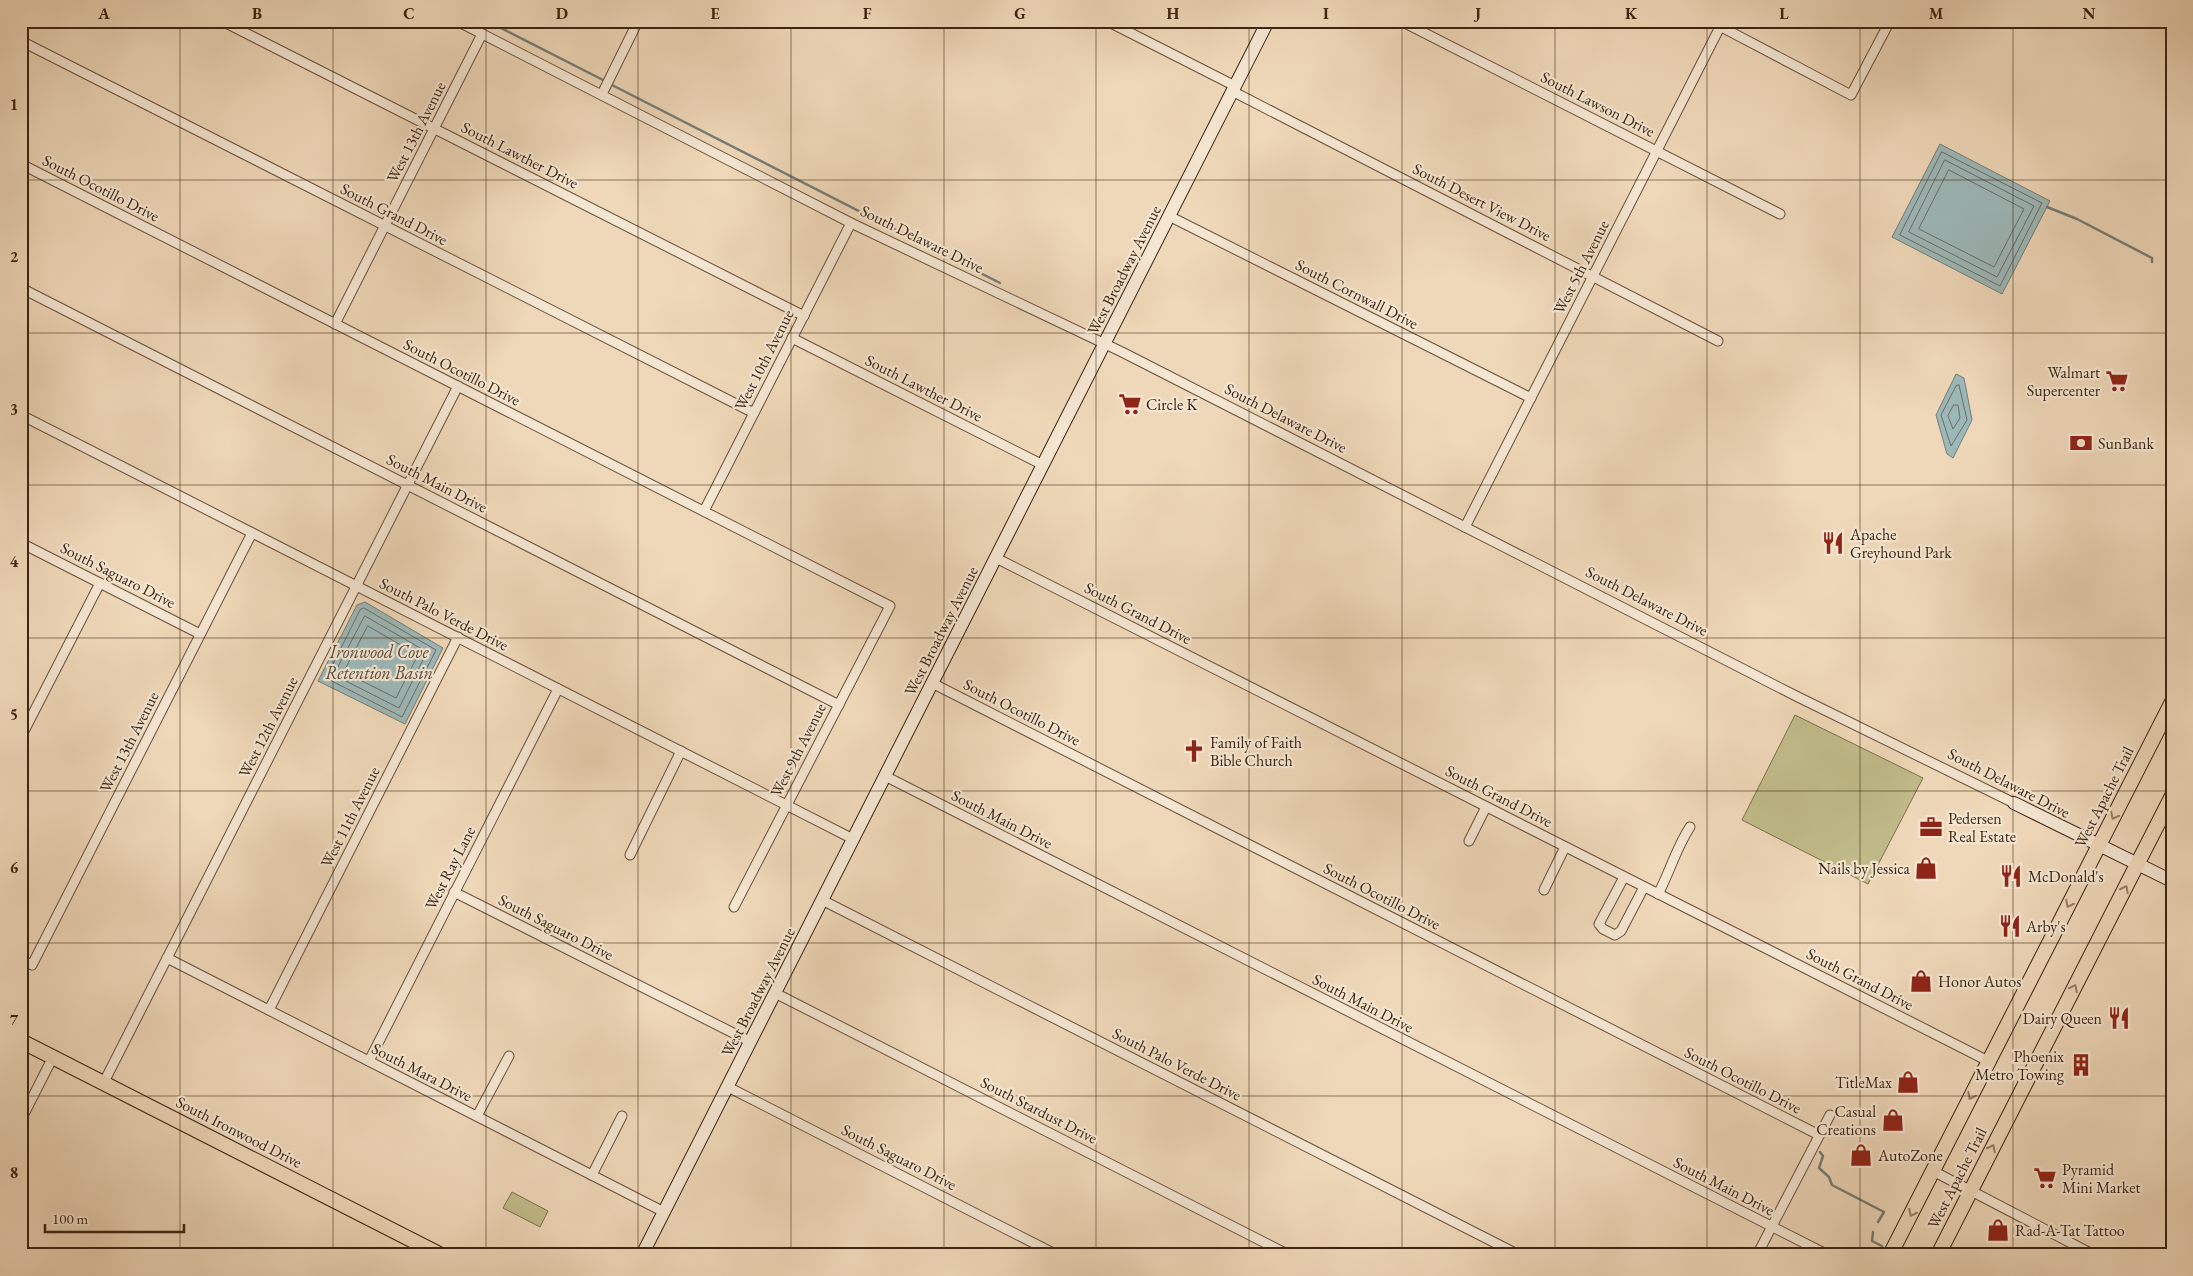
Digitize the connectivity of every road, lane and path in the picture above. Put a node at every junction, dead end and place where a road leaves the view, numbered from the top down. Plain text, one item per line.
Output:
1 (222, 21) edge
2 (457, 21) edge
3 (638, 21) edge
4 (1107, 21) edge
5 (1268, 21) edge
6 (1401, 21) edge
7 (1710, 21) edge
8 (1890, 21) edge
9 (1722, 24) edge
10 (482, 34) junction
11 (21, 40) edge
12 (606, 86) junction
13 (1234, 89) junction
14 (434, 129) junction
15 (1657, 151) junction
16 (21, 164) edge
17 (1780, 214) dead end
18 (1169, 216) junction
19 (851, 222) junction
20 (385, 226) junction
21 (1594, 276) junction
22 (21, 288) edge
23 (804, 316) junction
24 (334, 324) junction
25 (792, 338) junction
26 (1718, 341) dead end
27 (1104, 344) junction
28 (458, 386) junction
29 (1531, 398) junction
30 (754, 413) junction
31 (21, 415) edge
32 (1043, 465) junction
33 (408, 485) junction
34 (704, 511) junction
35 (1465, 527) junction
36 (252, 533) junction
37 (21, 543) edge
38 (996, 558) junction
39 (100, 583) junction
40 (356, 586) junction
41 (890, 606) joint
42 (200, 634) junction
43 (458, 637) junction
44 (932, 683) junction
45 (558, 689) junction
46 (2172, 702) edge
47 (839, 705) junction
48 (21, 738) edge
49 (681, 751) junction
50 (885, 776) junction
51 (2172, 796) edge
52 (2014, 803) joint
53 (787, 805) junction
54 (1486, 807) junction
55 (1690, 827) dead end
56 (853, 839) junction
57 (1469, 841) dead end
58 (2099, 846) junction
59 (1565, 847) junction
60 (630, 855) dead end
61 (2138, 864) junction
62 (1624, 876) junction
63 (2172, 881) edge
64 (1644, 887) junction
65 (1544, 890) dead end
66 (454, 892) junction
67 (1658, 894) junction
68 (822, 900) junction
69 (734, 907) dead end
70 (167, 958) junction
71 (21, 960) edge
72 (775, 993) junction
73 (269, 1010) junction
74 (21, 1041) edge
75 (751, 1042) junction
76 (509, 1056) dead end
77 (54, 1057) junction
78 (369, 1061) junction
79 (1988, 1061) junction
80 (104, 1082) junction
81 (728, 1087) junction
82 (1830, 1115) dead end
83 (477, 1116) junction
84 (622, 1116) dead end
85 (21, 1120) edge
86 (1819, 1136) junction
87 (1933, 1171) junction
88 (592, 1175) junction
89 (1970, 1192) junction
90 (664, 1212) junction
91 (1772, 1227) junction
92 (442, 1255) edge
93 (642, 1255) edge
94 (1057, 1255) edge
95 (1289, 1255) edge
96 (1518, 1255) edge
97 (1758, 1255) edge
98 (1828, 1255) edge
99 (1890, 1255) edge
100 (1938, 1255) edge
101 (2094, 1255) edge

1 - 14 street, South Lawther Drive
2 - 10 street, South Delaware Drive
3 - 12 street
4 - 13 street, South Desert View Drive
5 - 13 main road, West Broadway Avenue
6 - 15 street, South Lawson Drive
7 - 9 street
8 - 9 street
9 - 15 street, West 5th Avenue
10 - 12 street, South Delaware Drive
10 - 14 street, West 13th Avenue
11 - 20 street, South Grand Drive
12 - 19 street, South Delaware Drive
13 - 18 main road, West Broadway Avenue
13 - 21 street, South Desert View Drive
14 - 20 street, West 13th Avenue
14 - 23 street, South Lawther Drive
15 - 17 street, South Lawson Drive
15 - 21 street, West 5th Avenue
16 - 24 street, South Ocotillo Drive
18 - 27 main road, West Broadway Avenue
18 - 29 street, South Cornwall Drive
19 - 23 street, West 10th Avenue
19 - 27 street, South Delaware Drive
20 - 24 street, West 13th Avenue
20 - 30 street, South Grand Drive
21 - 26 street, South Desert View Drive
21 - 29 street, West 5th Avenue
22 - 33 street, South Main Drive
23 - 25 street, West 10th Avenue
24 - 28 street, South Ocotillo Drive
25 - 30 street, West 10th Avenue
25 - 32 street, South Lawther Drive
27 - 32 main road, West Broadway Avenue
27 - 35 street, South Delaware Drive
28 - 33 street, West 12th Avenue
28 - 34 street, South Ocotillo Drive
29 - 35 street, West 5th Avenue
30 - 34 street, West 10th Avenue
31 - 36 street, South Palo Verde Drive
32 - 38 main road, West Broadway Avenue
33 - 40 street, West 12th Avenue
33 - 47 street, South Main Drive
34 - 41 street, South Ocotillo Drive
35 - 52 street, South Delaware Drive
36 - 40 street, South Palo Verde Drive
36 - 42 street, West 13th Avenue
37 - 39 street, South Saguaro Drive
38 - 44 main road, West Broadway Avenue
38 - 54 street, South Grand Drive
39 - 42 street, South Saguaro Drive
39 - 48 street
40 - 43 street, South Palo Verde Drive
40 - 70 street, West 12th Avenue
41 - 47 street, West 9th Avenue
42 - 71 street, West 13th Avenue
43 - 45 street, South Palo Verde Drive
43 - 73 street, West 11th Avenue
44 - 50 main road, West Broadway Avenue
44 - 86 street, South Ocotillo Drive
45 - 49 street, South Palo Verde Drive
45 - 66 street, West Ray Lane
46 -> 58 main road, West Apache Trail
47 - 53 street, West 9th Avenue
49 - 53 street, South Palo Verde Drive
49 - 60 street
50 - 56 main road, West Broadway Avenue
50 - 91 street, South Main Drive
51 - 61 main road, West Apache Trail
52 - 58 main road, South Delaware Drive
53 - 56 street, South Palo Verde Drive
53 - 69 street, West 9th Avenue
54 - 57 street
54 - 59 street, South Grand Drive
55 - 67 street
56 - 68 main road, West Broadway Avenue
58 - 61 main road, South Delaware Drive
58 -> 79 main road, West Apache Trail
59 - 62 street, South Grand Drive
59 - 65 street
61 - 63 main road, South Delaware Drive
89 -> 61 main road, West Apache Trail
62 - 64 street, South Grand Drive
62 - 64 street
64 - 67 street, South Grand Drive
66 - 75 street, South Saguaro Drive
66 - 78 street, West Ray Lane
67 - 79 street, South Grand Drive
68 - 72 main road, West Broadway Avenue
68 - 96 street, South Palo Verde Drive
70 - 73 street, South Mara Drive
70 - 80 street, West 12th Avenue
72 - 75 main road, West Broadway Avenue
72 - 95 street, South Stardust Drive
73 - 78 street, South Mara Drive
74 - 77 main road, South Ironwood Drive
75 - 81 main road, West Broadway Avenue
76 - 83 street
77 - 80 main road, South Ironwood Drive
77 - 85 street
78 - 83 street, South Mara Drive
79 -> 87 main road, West Apache Trail
80 - 92 main road, South Ironwood Drive
81 - 90 main road, West Broadway Avenue
81 - 94 street, South Saguaro Drive
82 - 86 street
83 - 88 street, South Mara Drive
84 - 88 street
86 - 91 street
87 - 89 street
87 -> 99 main road, West Apache Trail
88 - 90 street, South Mara Drive
89 - 100 main road, West Apache Trail
89 - 101 street
90 - 93 main road, West Broadway Avenue
91 - 97 street
91 - 98 street, South Main Drive

